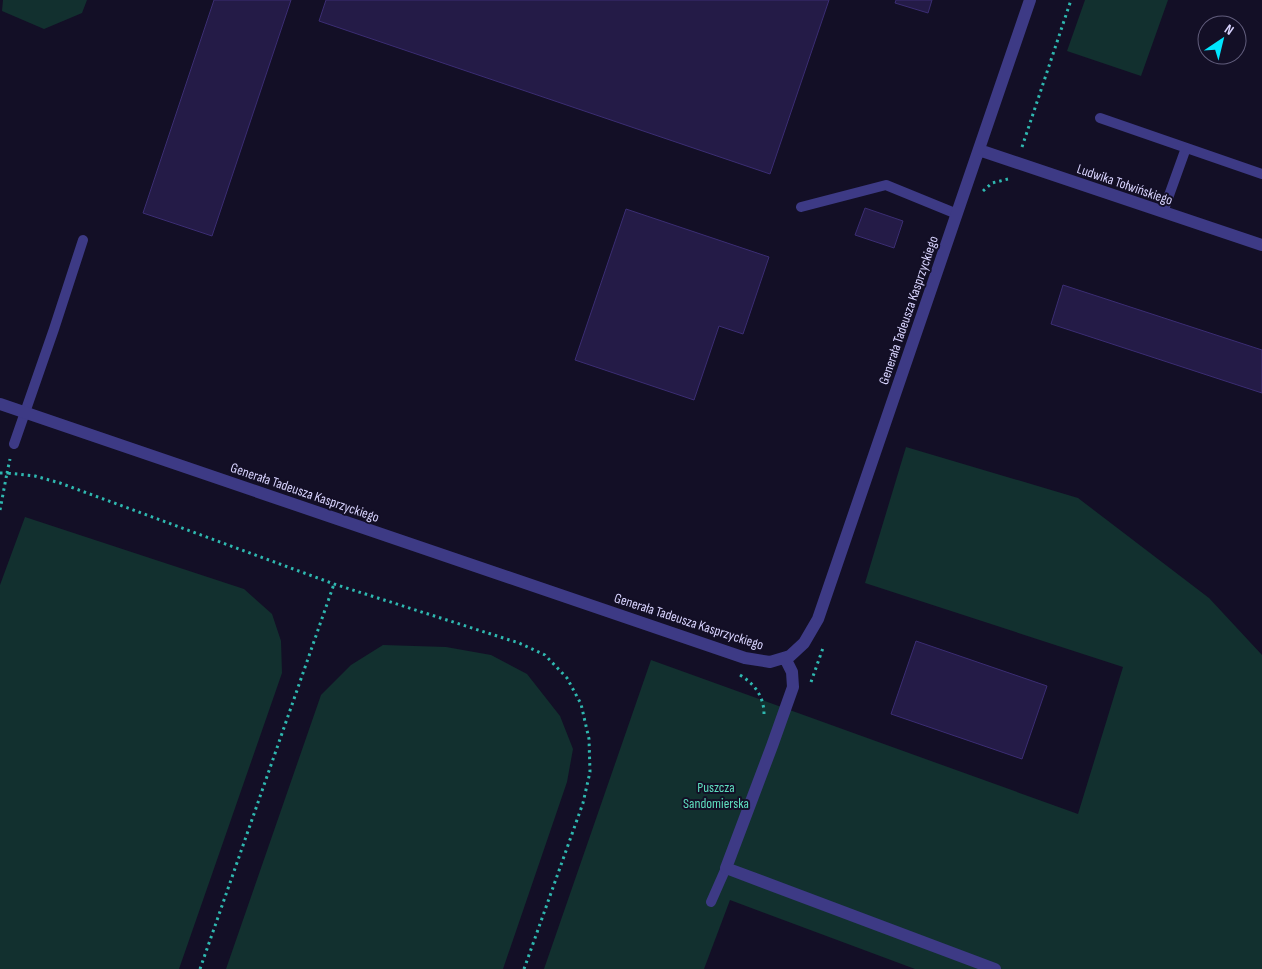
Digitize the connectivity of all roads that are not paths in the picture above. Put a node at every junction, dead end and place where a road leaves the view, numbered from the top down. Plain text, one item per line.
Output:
1 (1030, 0) edge
2 (1100, 118) dead end
3 (1186, 148) junction
4 (979, 150) junction
5 (1262, 174) edge
6 (802, 207) dead end
7 (1163, 212) junction
8 (957, 214) junction
9 (83, 240) dead end
10 (1262, 245) edge
11 (0, 404) edge
12 (24, 413) junction
13 (14, 444) road end
14 (785, 658) junction
15 (726, 868) junction
16 (711, 902) dead end
17 (995, 969) edge

1 - 4 street, Generała Tadeusza Kasprzyckiego
2 - 3 lane
3 - 5 lane
3 - 7 lane
4 - 7 street, Ludwika Tołwińskiego
4 - 8 street, Generała Tadeusza Kasprzyckiego
6 - 8 lane
7 - 10 street, Ludwika Tołwińskiego
8 - 14 street, Generała Tadeusza Kasprzyckiego
9 - 12 lane
11 - 12 street, Generała Tadeusza Kasprzyckiego
12 - 13 lane
12 - 14 street, Generała Tadeusza Kasprzyckiego
14 - 15 street
15 - 16 lane
15 - 17 street

